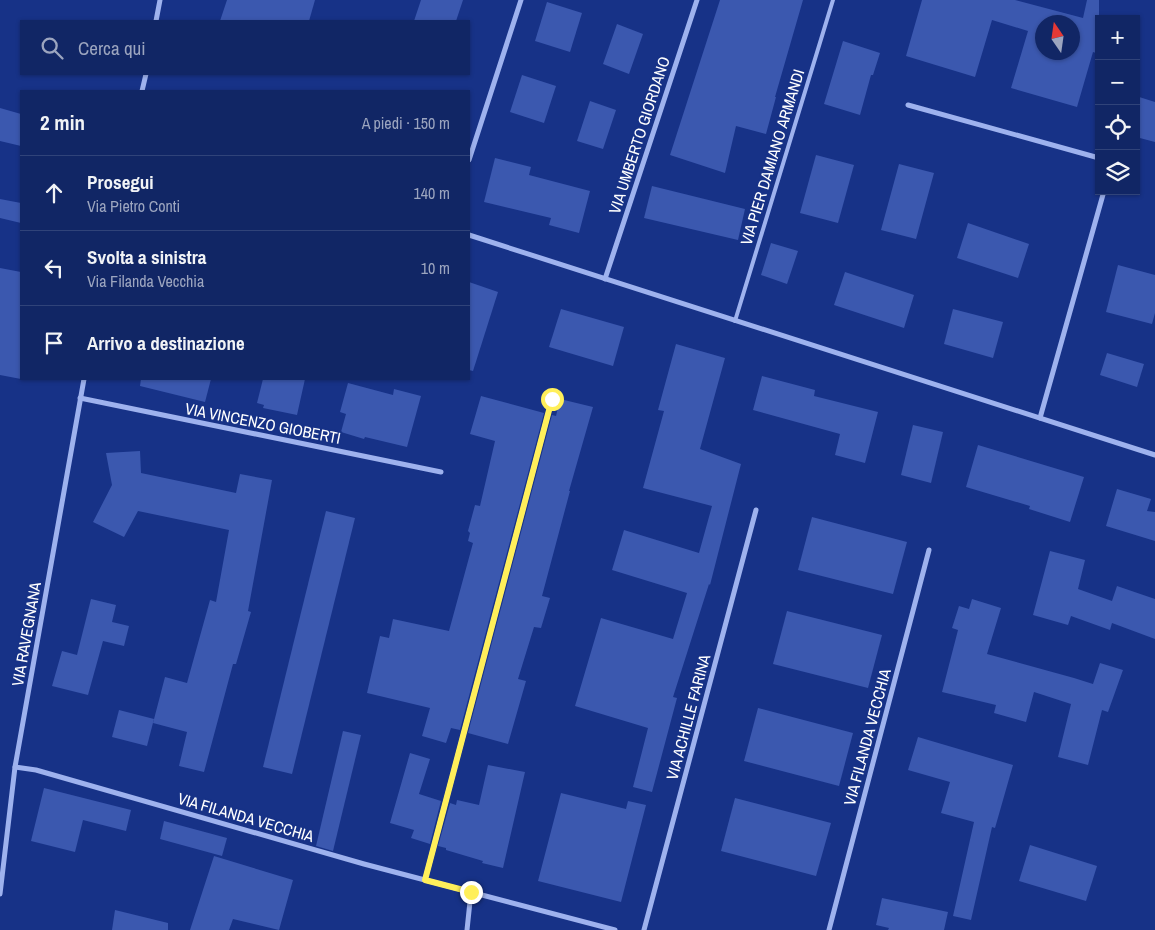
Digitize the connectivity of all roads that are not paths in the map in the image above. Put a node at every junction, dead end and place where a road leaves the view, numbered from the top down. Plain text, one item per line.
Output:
1 (160, 0) edge
2 (522, 0) edge
3 (697, 0) edge
4 (833, 0) edge
5 (156, 20) edge
6 (146, 75) edge
7 (142, 90) edge
8 (908, 105) dead end
9 (470, 157) edge
10 (1095, 157) edge
11 (1103, 195) edge
12 (470, 235) edge
13 (605, 279) junction
14 (735, 320) junction
15 (84, 380) edge
16 (80, 398) junction
17 (552, 399) dead end
18 (1040, 418) junction
19 (1155, 455) edge
20 (441, 472) dead end
21 (756, 510) dead end
22 (929, 550) dead end
23 (15, 767) junction
24 (425, 880) junction
25 (471, 892) junction
26 (0, 894) edge
27 (467, 930) edge
28 (615, 930) edge
29 (644, 930) edge
30 (829, 930) edge

1 - 5 street
2 - 9 street
3 - 13 street, VIA UMBERTO GIORDANO
4 - 14 lane, VIA PIER DAMIANO ARMANDI
6 - 7 street
8 - 10 street
11 - 18 street
12 - 13 street
13 - 14 street
14 - 18 street
15 - 16 street, VIA RAVEGNANA
16 - 20 street, VIA VINCENZO GIOBERTI
16 - 23 street, VIA RAVEGNANA
17 - 24 street
18 - 19 street
21 - 29 street, VIA ACHILLE FARINA
22 - 30 street, VIA FILANDA VECCHIA
23 - 24 street, VIA FILANDA VECCHIA
23 - 26 street, VIA RAVEGNANA
24 - 25 street, VIA FILANDA VECCHIA
25 - 27 street
25 - 28 street, VIA FILANDA VECCHIA

